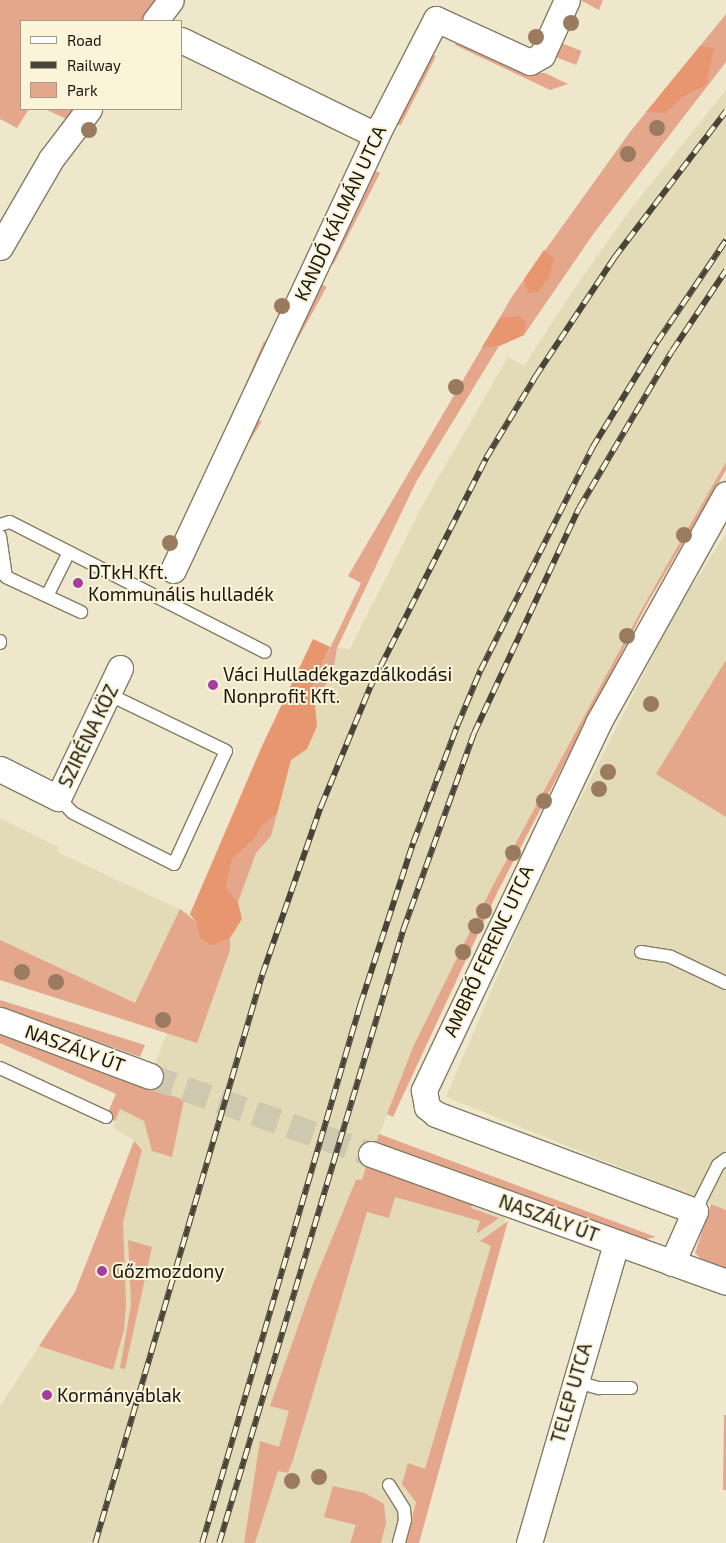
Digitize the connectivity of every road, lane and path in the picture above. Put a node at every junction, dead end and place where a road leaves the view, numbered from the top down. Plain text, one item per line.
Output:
1 (171, 0) edge
2 (567, 0) edge
3 (156, 20) edge
4 (182, 40) edge
5 (88, 110) edge
6 (376, 136) junction
7 (0, 247) edge
8 (726, 494) edge
9 (0, 525) edge
10 (0, 536) edge
11 (69, 552) junction
12 (173, 570) dead end
13 (47, 596) junction
14 (81, 612) dead end
15 (265, 652) dead end
16 (120, 668) dead end
17 (108, 694) junction
18 (0, 769) edge
19 (58, 798) junction
20 (641, 952) dead end
21 (726, 983) edge
22 (0, 1020) edge
23 (0, 1068) edge
24 (150, 1076) tunnel mouth
25 (106, 1117) dead end
26 (371, 1154) tunnel mouth
27 (726, 1159) edge
28 (695, 1211) junction
29 (616, 1243) junction
30 (672, 1263) junction
31 (726, 1282) edge
32 (574, 1381) junction
33 (631, 1388) dead end
34 (389, 1486) dead end
35 (399, 1543) edge
36 (529, 1543) edge

1 - 3 street
2 - 6 street, KANDÓ KÁLMÁN UTCA
4 - 6 street
5 - 7 street
6 - 12 street, KANDÓ KÁLMÁN UTCA
8 - 28 street, AMBRÓ FERENC UTCA
9 - 11 lane
10 - 13 lane
11 - 13 lane
11 - 15 lane
13 - 14 lane
16 - 17 street, SZIRÉNA KÖZ
17 - 19 street, SZIRÉNA KÖZ
17 - 19 lane
18 - 19 street, SZIRÉNA KÖZ
20 - 21 lane
22 - 24 street, NASZÁLY ÚT
23 - 25 lane
26 - 29 street, NASZÁLY ÚT
27 - 28 lane
28 - 30 street
29 - 30 street, NASZÁLY ÚT
29 - 32 street, TELEP UTCA
30 - 31 street, NASZÁLY ÚT
32 - 33 lane
32 - 36 street, TELEP UTCA
34 - 35 lane

